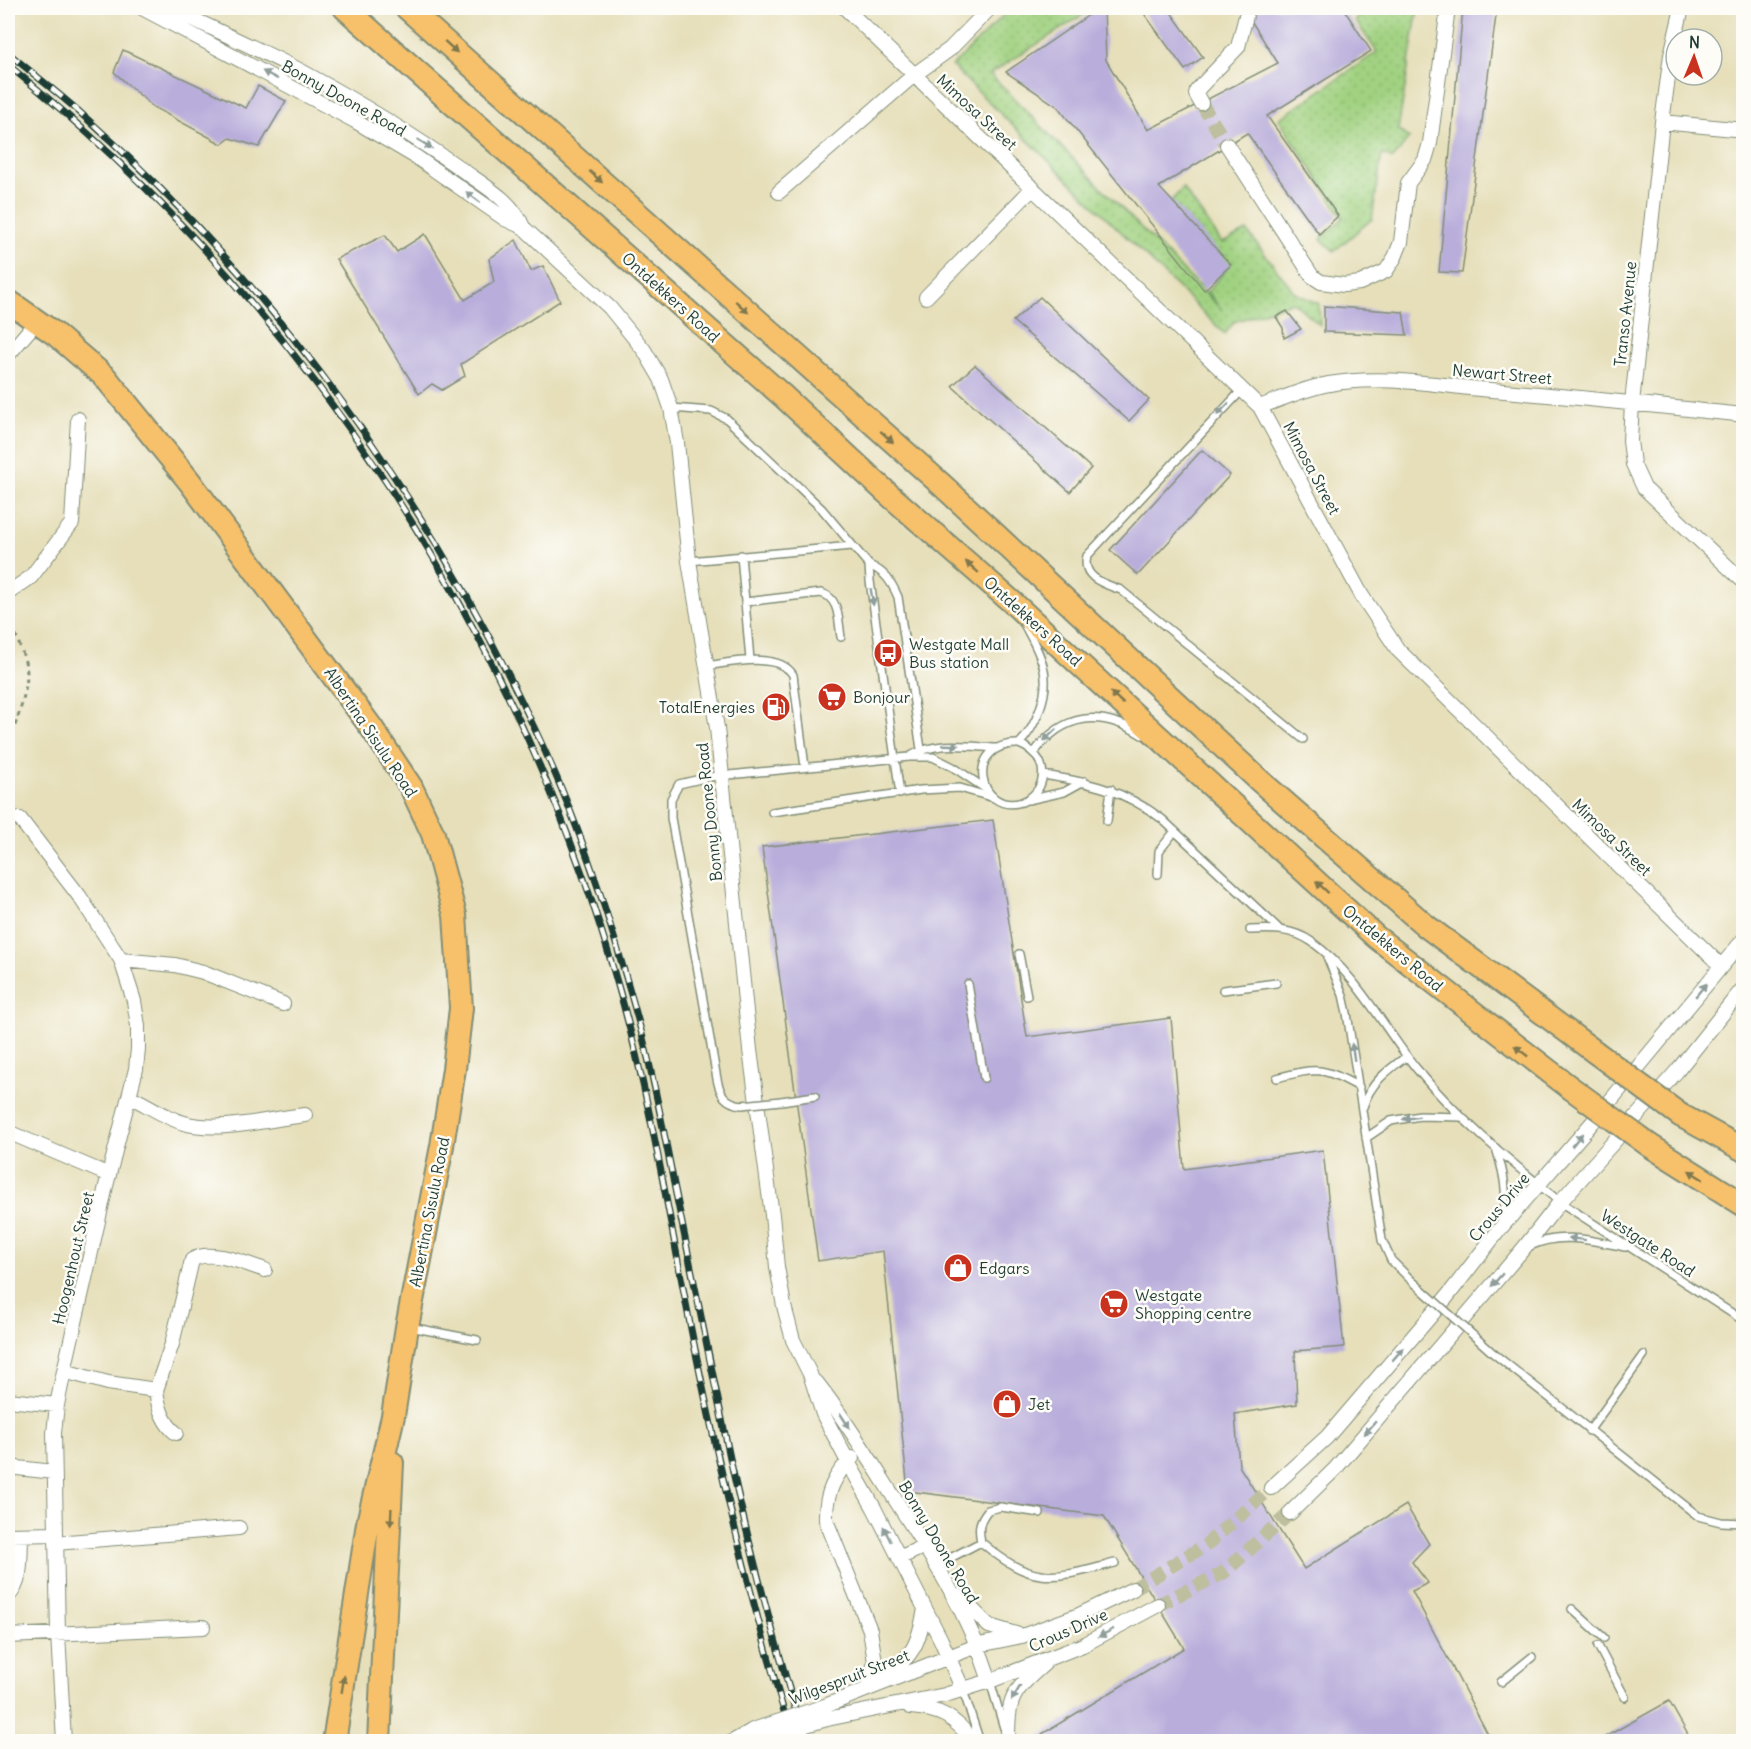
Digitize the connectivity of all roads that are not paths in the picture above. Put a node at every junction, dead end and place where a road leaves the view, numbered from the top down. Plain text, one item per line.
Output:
1 (142, 8) edge
2 (170, 8) edge
3 (345, 8) edge
4 (408, 8) edge
5 (845, 8) edge
6 (990, 8) edge
7 (1248, 8) edge
8 (1448, 8) edge
9 (1682, 8) edge
10 (914, 75) junction
11 (1201, 103) dead end
12 (1662, 122) junction
13 (1743, 130) edge
14 (1227, 145) tunnel mouth
15 (1034, 188) junction
16 (779, 192) dead end
17 (523, 227) junction
18 (926, 297) dead end
19 (8, 301) edge
20 (37, 321) junction
21 (8, 355) edge
22 (1242, 390) junction
23 (1632, 403) junction
24 (1260, 407) junction
25 (671, 408) junction
26 (1743, 415) edge
27 (78, 419) dead end
28 (852, 546) junction
29 (741, 555) junction
30 (689, 561) junction
31 (869, 565) junction
32 (1743, 582) edge
33 (8, 593) edge
34 (745, 602) junction
35 (1012, 602) junction
36 (841, 637) dead end
37 (750, 660) junction
38 (706, 666) junction
39 (1303, 740) dead end
40 (1019, 744) junction
41 (996, 748) junction
42 (921, 749) junction
43 (1034, 753) junction
44 (896, 757) junction
45 (909, 757) junction
46 (805, 767) junction
47 (1195, 769) junction
48 (1043, 775) junction
49 (721, 776) junction
50 (1084, 782) junction
51 (986, 789) junction
52 (1111, 789) junction
53 (900, 794) junction
54 (994, 798) junction
55 (1028, 800) junction
56 (772, 812) dead end
57 (20, 819) dead end
58 (1107, 821) dead end
59 (1175, 831) junction
60 (1158, 874) dead end
61 (1278, 928) junction
62 (1251, 930) dead end
63 (1743, 939) edge
64 (1018, 954) dead end
65 (1326, 955) junction
66 (121, 960) junction
67 (1721, 966) junction
68 (1276, 983) dead end
69 (969, 984) dead end
70 (1743, 987) edge
71 (1223, 990) dead end
72 (1027, 996) dead end
73 (283, 1004) dead end
74 (1407, 1056) junction
75 (984, 1078) dead end
76 (1277, 1078) dead end
77 (1359, 1087) junction
78 (129, 1096) junction
79 (815, 1096) dead end
80 (1362, 1110) junction
81 (304, 1115) dead end
82 (1462, 1117) junction
83 (8, 1132) edge
84 (1366, 1138) junction
85 (1496, 1147) junction
86 (1743, 1150) edge
87 (109, 1175) junction
88 (1539, 1185) junction
89 (1560, 1202) junction
90 (1743, 1205) edge
91 (1499, 1230) junction
92 (1524, 1248) junction
93 (1630, 1248) junction
94 (265, 1270) dead end
95 (1743, 1321) edge
96 (407, 1326) junction
97 (477, 1340) dead end
98 (1644, 1355) dead end
99 (64, 1371) junction
100 (810, 1374) junction
101 (156, 1390) junction
102 (8, 1400) edge
103 (57, 1405) junction
104 (393, 1416) junction
105 (1589, 1431) junction
106 (176, 1433) dead end
107 (862, 1448) junction
108 (848, 1462) junction
109 (8, 1467) edge
110 (54, 1472) junction
111 (1271, 1488) tunnel mouth
112 (1040, 1513) dead end
113 (1290, 1513) tunnel mouth
114 (1743, 1523) edge
115 (238, 1528) dead end
116 (14, 1535) edge
117 (56, 1538) junction
118 (981, 1542) junction
119 (926, 1546) junction
120 (899, 1558) junction
121 (1115, 1563) dead end
122 (938, 1565) junction
123 (949, 1586) junction
124 (1133, 1589) tunnel mouth
125 (8, 1596) edge
126 (1158, 1605) tunnel mouth
127 (925, 1609) junction
128 (1572, 1609) dead end
129 (203, 1627) dead end
130 (58, 1634) junction
131 (8, 1636) edge
132 (1022, 1636) junction
133 (1604, 1638) dead end
134 (979, 1645) junction
135 (1598, 1646) dead end
136 (948, 1657) junction
137 (1052, 1657) junction
138 (1532, 1657) dead end
139 (990, 1681) junction
140 (1501, 1682) dead end
141 (869, 1684) junction
142 (963, 1690) junction
143 (854, 1693) junction
144 (1625, 1697) dead end
145 (886, 1706) junction
146 (826, 1712) junction
147 (752, 1737) edge
148 (64, 1742) edge
149 (334, 1742) edge
150 (379, 1742) edge
151 (732, 1742) edge
152 (974, 1742) edge
153 (981, 1742) edge
154 (1008, 1742) edge

17 -> 1 street, Bonny Doone Road
2 -> 17 street, Bonny Doone Road
35 -> 3 main road, Ontdekkers Road
4 -> 86 main road, bridge
5 - 10 street, Mimosa Street
6 - 10 street
7 - 11 street
8 - 14 street
9 - 12 street, Transo Avenue
10 - 15 street, Mimosa Street
10 - 16 street
12 - 13 street
12 - 23 street, Transo Avenue
15 - 18 street
15 - 22 street, Mimosa Street
17 - 25 street, Bonny Doone Road
19 - 20 main road, Albertina Sisulu Road
20 - 21 street
20 - 96 main road, Albertina Sisulu Road
22 - 24 street, Mimosa Street
22 -> 39 lane
23 - 24 street, Newart Street
23 - 26 street, Newart Street
23 - 32 street, Transo Avenue
24 - 67 street, Mimosa Street
25 - 28 lane
25 - 30 street, Bonny Doone Road
27 - 33 street
28 - 29 lane
28 - 31 lane
29 - 30 lane
29 - 34 lane
30 - 38 street, Bonny Doone Road
31 - 42 lane
31 -> 44 lane
34 - 36 lane
34 - 37 lane
35 - 40 lane
47 -> 35 main road, Ontdekkers Road
37 - 38 lane
37 - 46 lane
38 - 49 street, Bonny Doone Road
40 - 41 lane
40 - 43 lane
42 -> 41 lane
41 - 51 lane
42 - 45 lane
47 -> 43 lane
43 - 48 lane
44 - 45 lane
44 - 46 lane
44 - 53 lane
45 - 51 lane
46 - 49 lane
90 -> 47 main road, Ontdekkers Road, bridge
48 - 50 lane
48 - 55 lane
49 - 79 lane, bridge
49 - 100 street, Bonny Doone Road
50 - 52 lane
50 - 55 lane
51 - 54 lane
52 - 58 lane
52 - 59 lane
53 - 54 lane
53 - 56 lane
54 - 55 lane
57 - 66 street, Hoogenhout Street
59 - 60 lane
59 - 61 lane
61 - 62 lane
61 - 65 lane, Westgate Road
63 - 67 street, Crous Drive
64 - 72 lane
65 - 74 lane, Westgate Road
77 -> 65 lane
66 - 73 street
66 - 78 street, Hoogenhout Street
88 -> 67 street, Crous Drive
68 - 71 lane
69 - 75 lane
70 - 89 street
74 - 80 lane
74 - 82 lane, Westgate Road
76 - 77 lane
77 - 80 lane
78 - 81 street
78 - 87 street, Hoogenhout Street
80 - 84 lane
82 -> 84 lane
82 - 85 lane, Westgate Road
83 - 87 street
84 - 105 lane, bridge
85 - 88 lane, Westgate Road
85 - 91 lane
87 - 99 street, Hoogenhout Street
88 - 89 lane, Westgate Road
88 - 91 street, Crous Drive
89 - 92 street
89 - 93 lane, Westgate Road
111 -> 91 street, Crous Drive
93 -> 92 lane
92 -> 113 street
93 - 95 lane, Westgate Road
94 - 101 street
96 - 97 lane
96 - 104 main road, Albertina Sisulu Road
98 - 105 lane
99 - 101 street
99 - 103 street, Hoogenhout Street
100 -> 107 street, Bonny Doone Road
100 - 108 street, Bonny Doone Road
101 - 106 street
102 - 103 street
103 - 110 street, Hoogenhout Street
149 -> 104 main road, Albertina Sisulu Road
104 -> 150 main road, Albertina Sisulu Road
105 - 114 lane
107 - 108 street
107 - 119 street, Bonny Doone Road
120 -> 108 street, Bonny Doone Road
108 - 141 street
109 - 110 street
110 - 117 street, Hoogenhout Street
112 - 118 lane
115 - 117 street
116 - 117 street
116 - 125 street
117 - 130 street, Hoogenhout Street
118 - 121 lane
118 - 122 lane
119 - 120 street
119 - 122 street, Bonny Doone Road
120 - 127 street, Bonny Doone Road
122 - 123 street, Bonny Doone Road
123 - 132 street
123 - 134 street, Bonny Doone Road
124 - 132 street, Crous Drive
126 -> 137 street, Crous Drive
127 - 136 street, Bonny Doone Road
127 - 141 street
128 - 133 lane
129 - 130 street
130 - 131 street
130 - 148 street, Hoogenhout Street
132 - 134 street, Crous Drive
134 - 136 street, Wilgespruit Street
134 - 139 street, Bonny Doone Road
135 - 144 lane
136 - 142 street, Bonny Doone Road
136 - 143 street, Wilgespruit Street
137 - 139 street, Crous Drive
137 -> 154 street
138 - 140 lane
139 - 142 street, Wilgespruit Street
139 - 154 lane, Bonny Doone Road
141 - 143 street
142 - 145 street, Wilgespruit Street
142 - 153 lane, Bonny Doone Road
143 - 146 street, Wilgespruit Street
145 - 146 street, Wilgespruit Street
145 - 152 street
146 - 147 street, Wilgespruit Street, bridge
147 - 151 street, Wilgespruit Street

